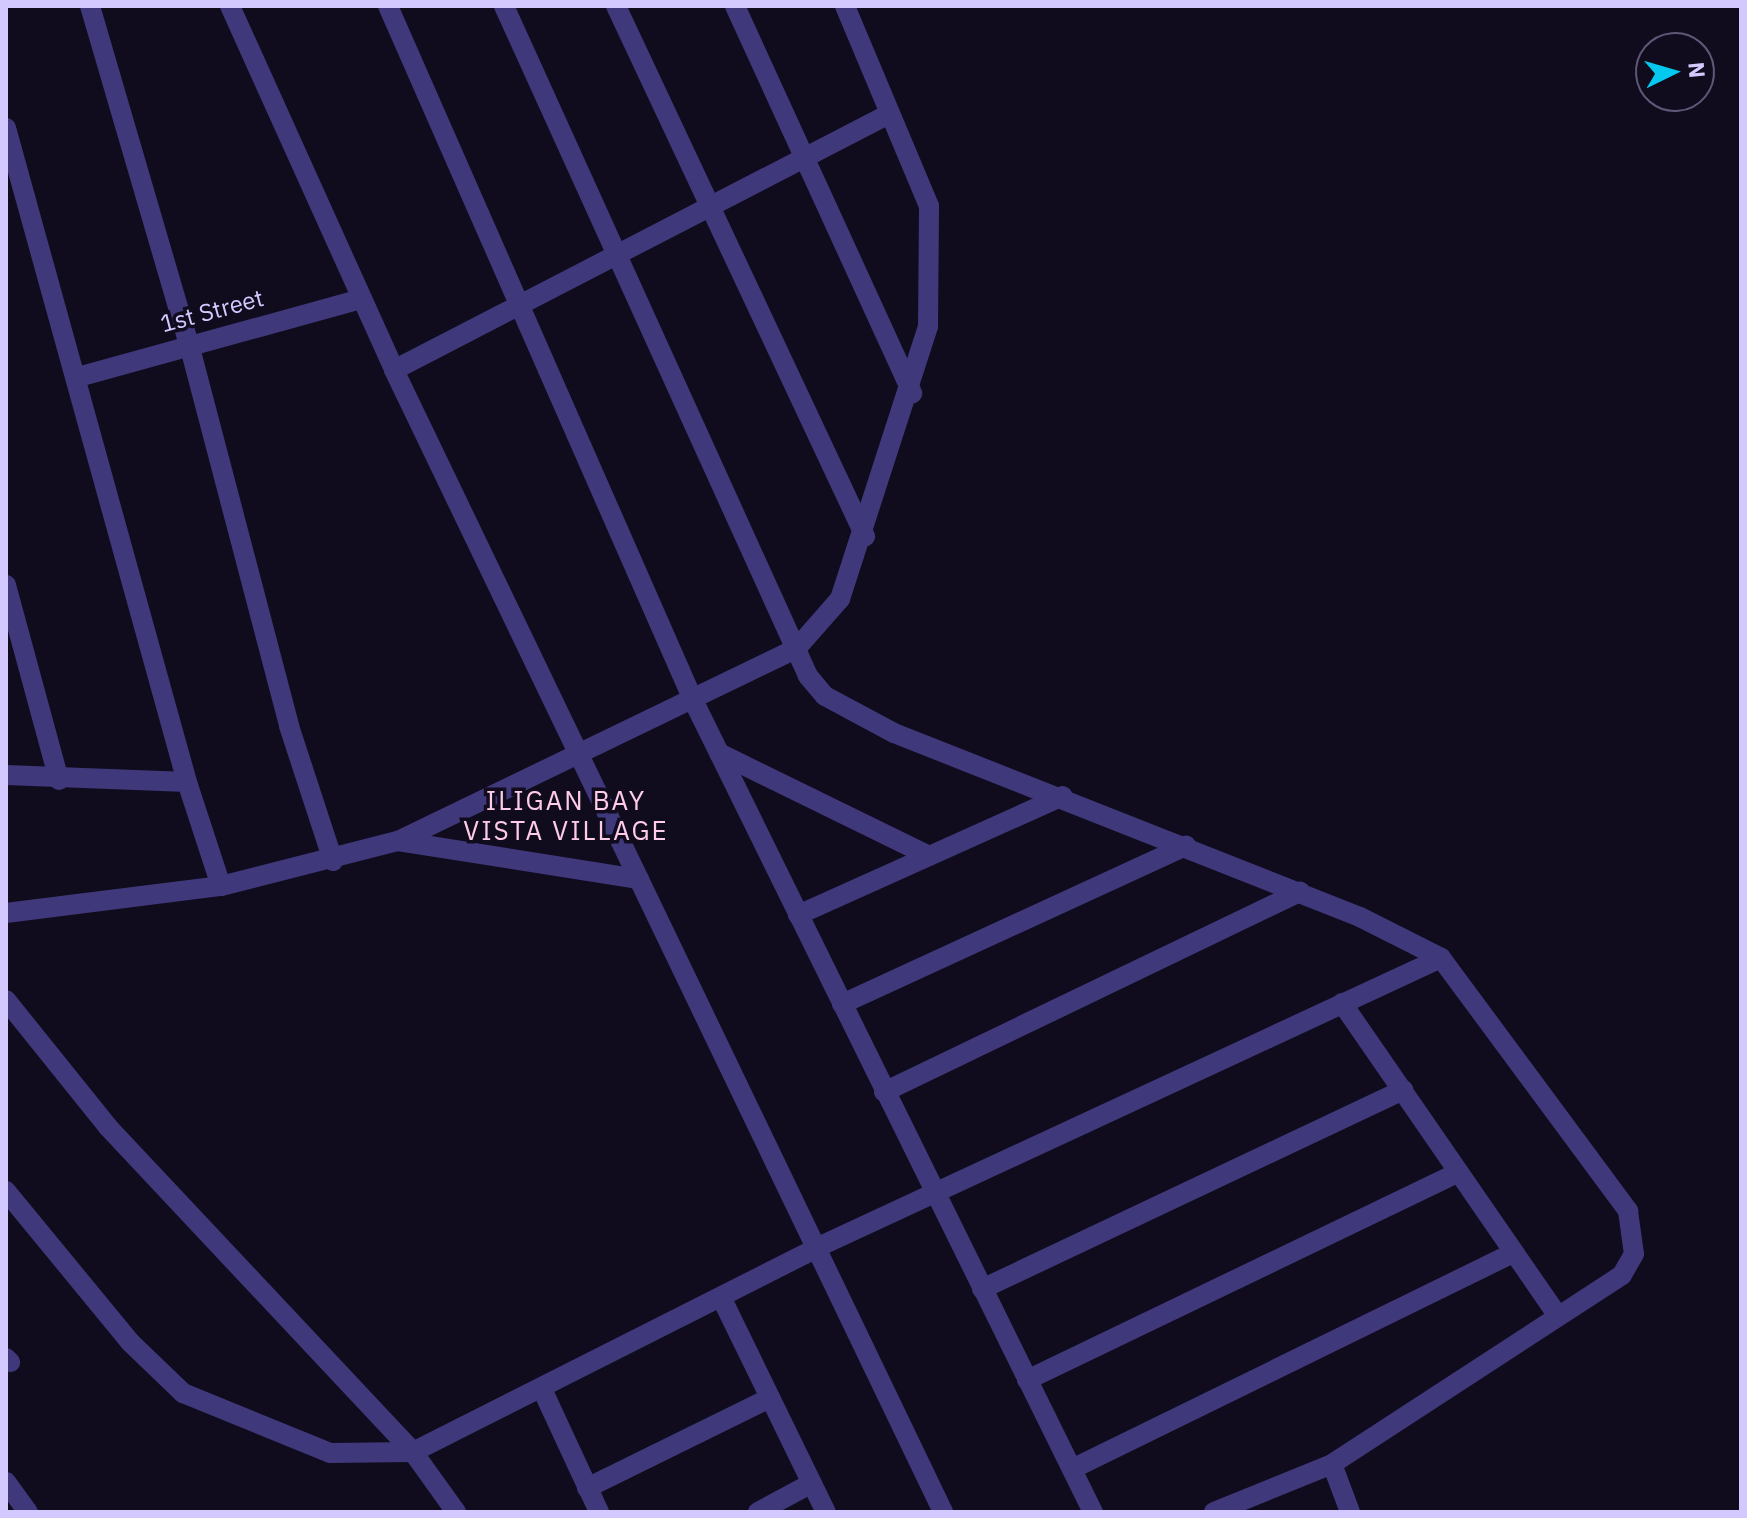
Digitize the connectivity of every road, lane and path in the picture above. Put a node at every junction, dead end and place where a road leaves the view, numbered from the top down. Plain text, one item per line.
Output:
1 (90, 6) edge
2 (230, 6) edge
3 (388, 6) edge
4 (504, 6) edge
5 (616, 6) edge
6 (735, 6) edge
7 (845, 6) edge
8 (889, 114) junction
9 (6, 128) edge
10 (800, 160) junction
11 (708, 208) junction
12 (616, 256) junction
13 (361, 299) junction
14 (519, 305) junction
15 (189, 344) junction
16 (394, 370) junction
17 (78, 377) junction
18 (912, 393) junction
19 (865, 536) junction
20 (6, 585) edge
21 (796, 649) junction
22 (694, 702) junction
23 (578, 753) junction
24 (719, 753) junction
25 (6, 775) edge
26 (59, 780) junction
27 (187, 782) junction
28 (1063, 796) junction
29 (398, 841) junction
30 (1186, 846) junction
31 (925, 854) junction
32 (333, 861) junction
33 (639, 879) junction
34 (221, 886) junction
35 (1300, 892) junction
36 (6, 913) edge
37 (798, 915) junction
38 (1441, 958) junction
39 (6, 1000) edge
40 (1342, 1003) junction
41 (842, 1004) junction
42 (1403, 1090) junction
43 (884, 1092) junction
44 (1459, 1172) junction
45 (6, 1191) edge
46 (934, 1192) junction
47 (816, 1248) junction
48 (1514, 1252) junction
49 (982, 1289) junction
50 (721, 1297) junction
51 (1558, 1316) junction
52 (1027, 1380) junction
53 (542, 1389) junction
54 (770, 1398) junction
55 (413, 1452) junction
56 (1332, 1464) junction
57 (1072, 1469) junction
58 (6, 1482) edge
59 (812, 1483) junction
60 (587, 1488) junction
61 (25, 1511) edge
62 (456, 1512) edge
63 (599, 1512) edge
64 (758, 1512) edge
65 (826, 1512) edge
66 (943, 1512) edge
67 (1093, 1512) edge
68 (1214, 1512) edge
69 (1350, 1512) edge

1 - 15 street
2 - 13 street
3 - 14 street
4 - 12 street
5 - 11 street
6 - 10 street
7 - 8 street
8 - 10 street
8 - 18 street
9 - 17 street
10 - 11 street
10 - 18 street
11 - 12 street
11 - 19 street
12 - 14 street
12 - 21 street
13 - 15 street, 1st Street
13 - 16 street
14 - 16 street
14 - 22 street
15 - 17 street, 1st Street
15 - 32 street
16 - 23 street
17 - 27 street
18 - 19 street
19 - 21 street
20 - 26 street
21 - 22 street
21 - 28 street
22 - 23 street
22 - 24 street
23 - 29 street
23 - 33 street
24 - 31 street
24 - 37 street
25 - 26 street
26 - 27 street
27 - 34 street
28 - 30 street
28 - 31 street
29 - 32 street
29 - 33 street
30 - 35 street
30 - 41 street
31 - 37 street
32 - 34 street
33 - 47 street
34 - 36 street
35 - 38 street
35 - 43 street
37 - 41 street
38 - 40 street
38 - 51 street
39 - 55 street
40 - 42 street
40 - 46 street
41 - 43 street
42 - 44 street
42 - 49 street
43 - 46 street
44 - 48 street
44 - 52 street
45 - 55 street
46 - 47 street
46 - 49 street
47 - 50 street
47 - 66 street
48 - 51 street
48 - 57 street
49 - 52 street
50 - 53 street
50 - 54 street
51 - 56 street
52 - 57 street
53 - 55 street
53 - 60 street
54 - 59 street
54 - 60 street
55 - 62 street
56 - 68 street
56 - 69 street
57 - 67 street
58 - 61 street
59 - 64 street
59 - 65 street
60 - 63 street

